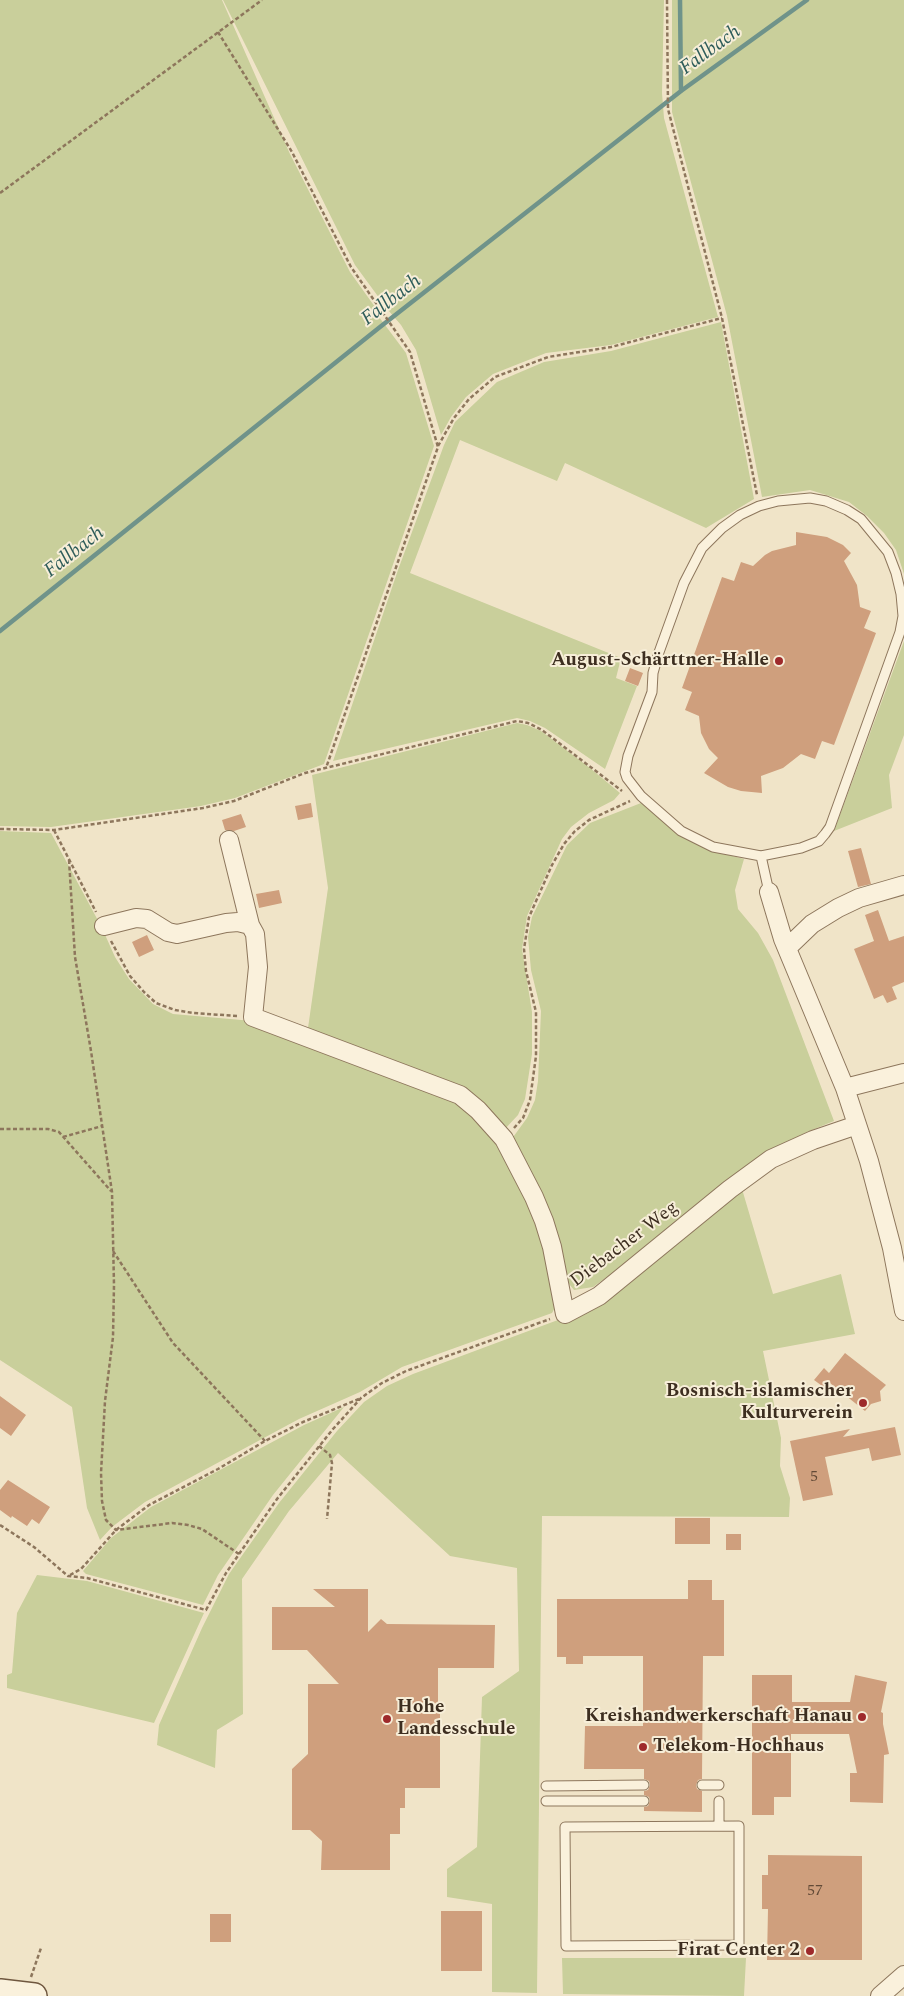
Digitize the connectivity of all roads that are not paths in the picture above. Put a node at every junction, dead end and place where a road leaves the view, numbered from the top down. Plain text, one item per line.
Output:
1 (230, 840) dead end
2 (761, 856) junction
3 (904, 885) edge
4 (769, 892) joint
5 (104, 926) road end
6 (250, 926) junction
7 (787, 948) junction
8 (904, 1073) edge
9 (845, 1088) junction
10 (857, 1125) junction
11 (904, 1311) edge
12 (702, 1785) dead end
13 (719, 1785) dead end
14 (546, 1786) dead end
15 (644, 1786) dead end
16 (546, 1801) dead end
17 (644, 1801) dead end
18 (719, 1801) dead end
19 (719, 1826) junction
20 (904, 1976) edge
21 (0, 1992) edge
22 (30, 1995) edge
23 (880, 1996) edge
24 (897, 1996) edge

1 - 6 street
2 - 2 lane
2 - 4 lane
3 - 7 street
4 - 7 street
5 - 6 street
6 - 10 street, Diebacher Weg
7 - 9 street
8 - 9 street
9 - 10 street
10 - 11 street
12 - 13 lane
14 - 15 lane
16 - 17 lane
18 - 19 lane
19 - 19 lane
20 - 23 street
20 - 24 street
21 - 22 street

